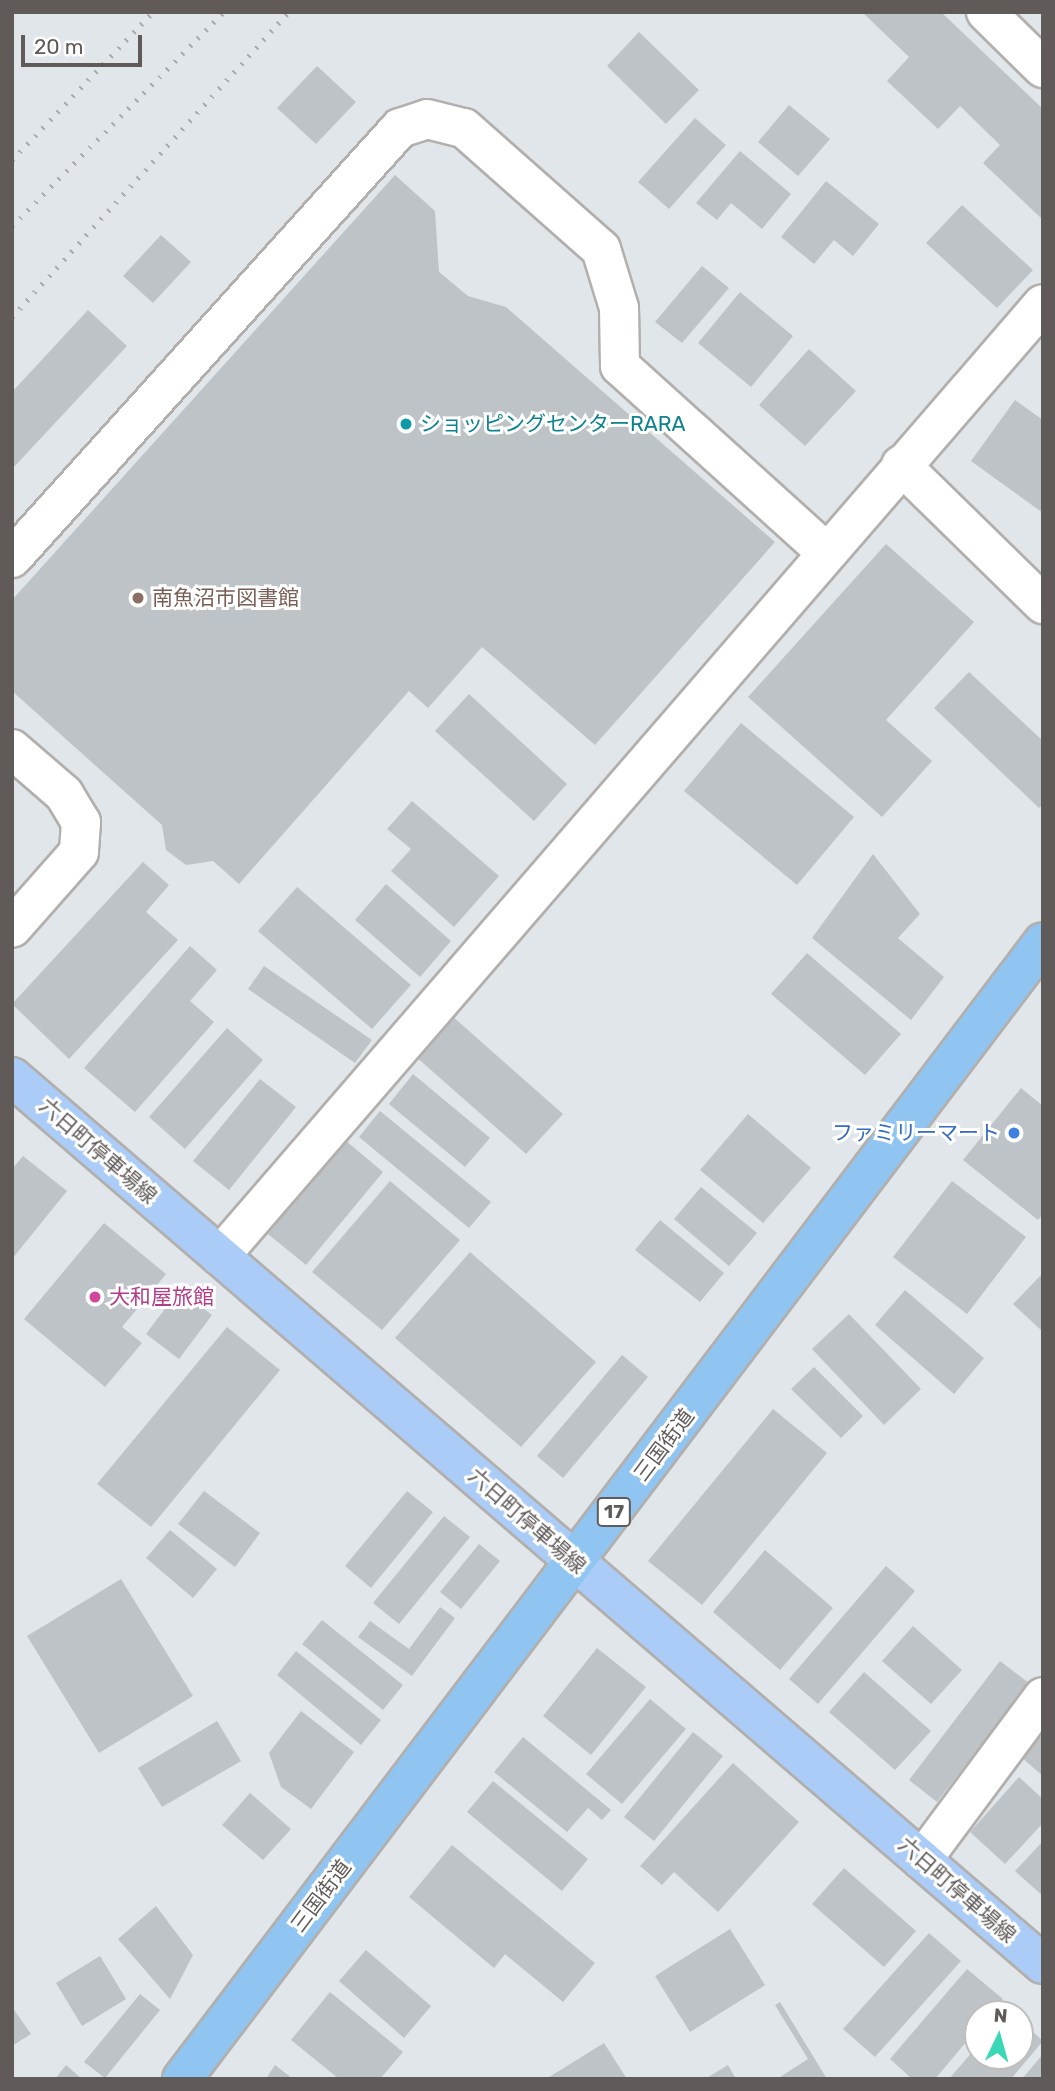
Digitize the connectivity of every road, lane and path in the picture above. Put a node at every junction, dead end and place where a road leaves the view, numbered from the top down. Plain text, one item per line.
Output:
1 (986, 12) edge
2 (1043, 68) edge
3 (1043, 304) edge
4 (901, 466) junction
5 (826, 552) junction
6 (12, 558) edge
7 (1043, 604) edge
8 (12, 749) edge
9 (12, 928) edge
10 (1043, 942) edge
11 (12, 1077) edge
12 (220, 1256) junction
13 (575, 1563) junction
14 (1043, 1698) edge
15 (922, 1860) junction
16 (1043, 1964) edge
17 (182, 2079) edge

1 - 2 street
3 - 4 street
4 - 5 street
4 - 7 street
5 - 6 street
5 - 12 street
8 - 9 street
10 - 13 highway, 三国街道 / 17
11 - 12 main road, 六日町停車場線
12 - 13 main road, 六日町停車場線
13 - 15 main road, 六日町停車場線
13 - 17 highway, 三国街道 / 17
14 - 15 street
15 - 16 main road, 六日町停車場線

